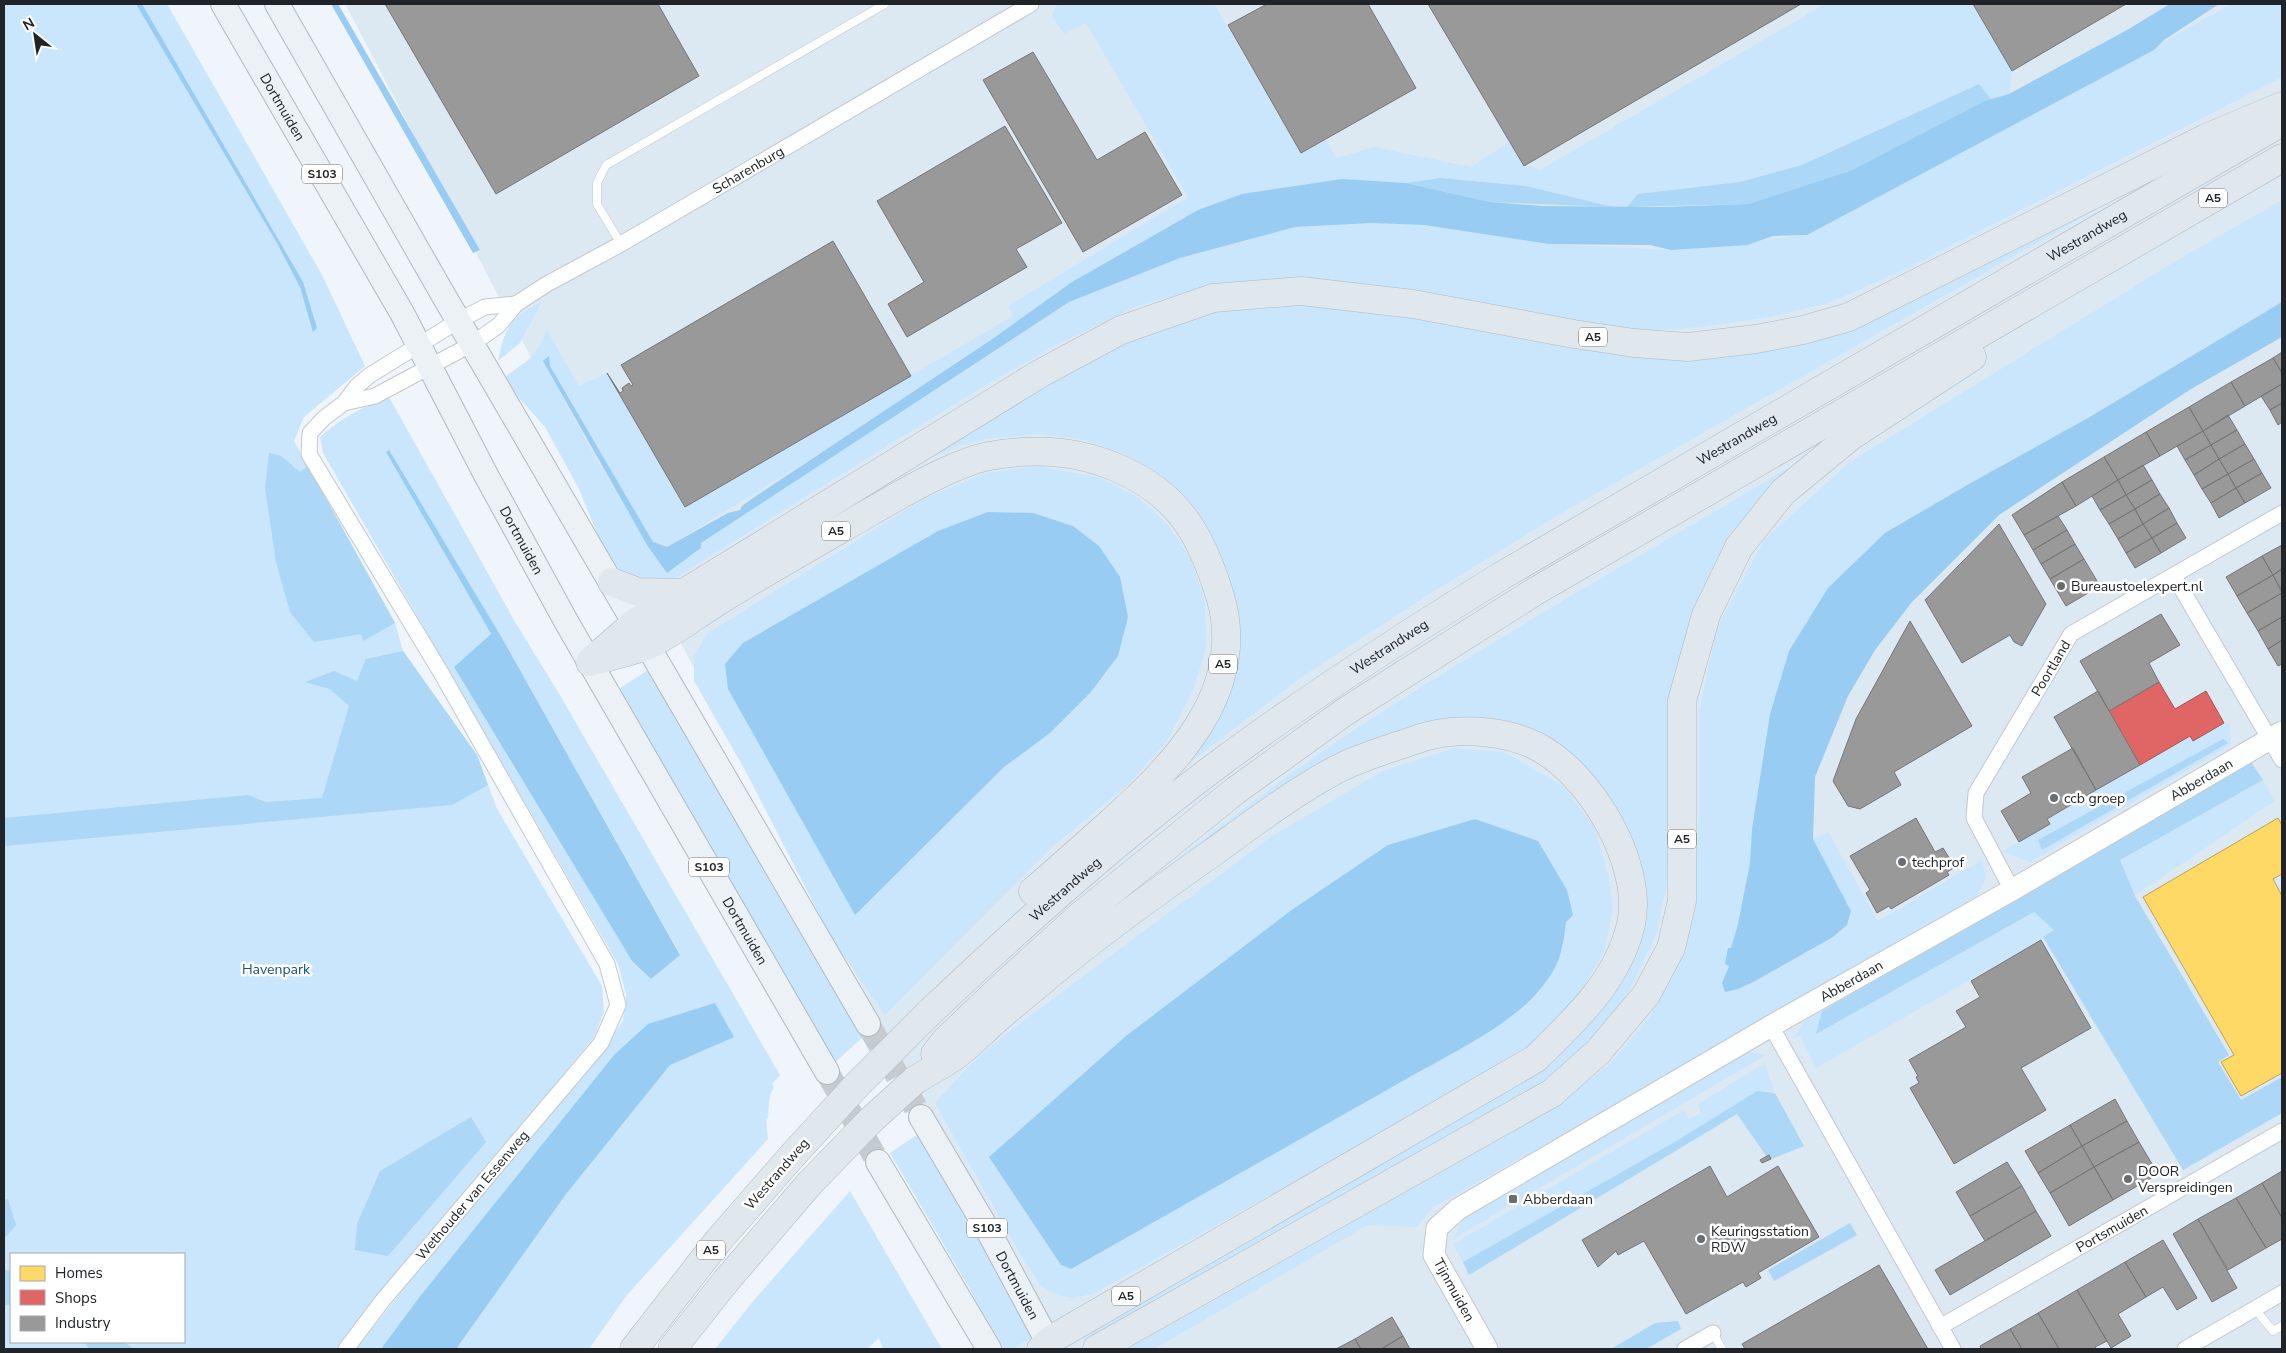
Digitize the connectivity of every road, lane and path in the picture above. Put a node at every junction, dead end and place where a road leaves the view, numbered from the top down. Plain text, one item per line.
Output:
1 (223, 4) edge
2 (277, 4) edge
3 (885, 4) edge
4 (1031, 4) edge
5 (2282, 106) edge
6 (2282, 122) edge
7 (2282, 158) edge
8 (2144, 238) junction
9 (621, 244) junction
10 (516, 304) junction
11 (458, 320) junction
12 (472, 344) junction
13 (420, 345) junction
14 (430, 367) junction
15 (344, 403) junction
16 (2282, 513) edge
17 (2174, 576) junction
18 (612, 582) junction
19 (683, 594) junction
20 (641, 634) junction
21 (590, 662) junction
22 (2276, 736) edge
23 (2282, 760) edge
24 (2012, 890) junction
25 (929, 1013) junction
26 (868, 1024) tunnel mouth
27 (1771, 1026) junction
28 (950, 1049) junction
29 (827, 1072) tunnel mouth
30 (921, 1117) tunnel mouth
31 (2282, 1130) edge
32 (878, 1162) tunnel mouth
33 (1437, 1228) joint
34 (2282, 1294) edge
35 (2255, 1309) junction
36 (2282, 1326) edge
37 (1940, 1327) junction
38 (1713, 1333) joint
39 (1047, 1347) edge
40 (346, 1349) edge
41 (634, 1349) edge
42 (672, 1349) edge
43 (989, 1349) edge
44 (1097, 1349) edge
45 (1487, 1349) edge
46 (1685, 1349) edge
47 (1722, 1349) edge
48 (1953, 1349) edge
49 (2185, 1349) edge

1 - 13 main road, Dortmuiden / S103
2 - 11 main road
3 - 9 lane
4 - 9 street, Scharenburg
5 - 19 highway, A5
6 - 25 highway, Westrandweg / A5
7 - 8 highway, A5
8 - 28 highway, A5
8 - 44 highway, A5
9 - 10 street, Scharenburg
10 - 11 street
10 - 12 street, Scharenburg
11 - 12 main road
11 - 13 street
12 - 14 street, Scharenburg
12 - 18 main road
13 - 14 main road, Dortmuiden / S103
13 - 15 street
14 - 15 street, Scharenburg
14 - 21 main road, Dortmuiden / S103
15 - 40 street, Wethouder van Essenweg
16 - 17 street, Poortland
17 - 22 street
17 - 24 street, Poortland
18 - 19 highway
18 - 20 main road
19 - 20 highway, A5
20 - 21 highway
20 - 25 highway, A5
20 - 26 main road
21 - 29 main road, Dortmuiden / S103
22 - 23 street
22 - 24 main road, Abberdaan
24 - 27 main road, Abberdaan
25 - 41 highway, Westrandweg / A5, bridge
27 - 33 main road, Abberdaan
27 - 37 street
28 - 39 highway, A5
28 - 42 highway, A5, bridge
30 - 39 main road, Dortmuiden / S103
31 - 37 street, Portsmuiden
32 - 43 main road
33 - 45 main road, Tijnmuiden
34 - 35 street
35 - 36 lane
35 - 49 street
37 - 48 street
38 - 46 street
38 - 47 lane

